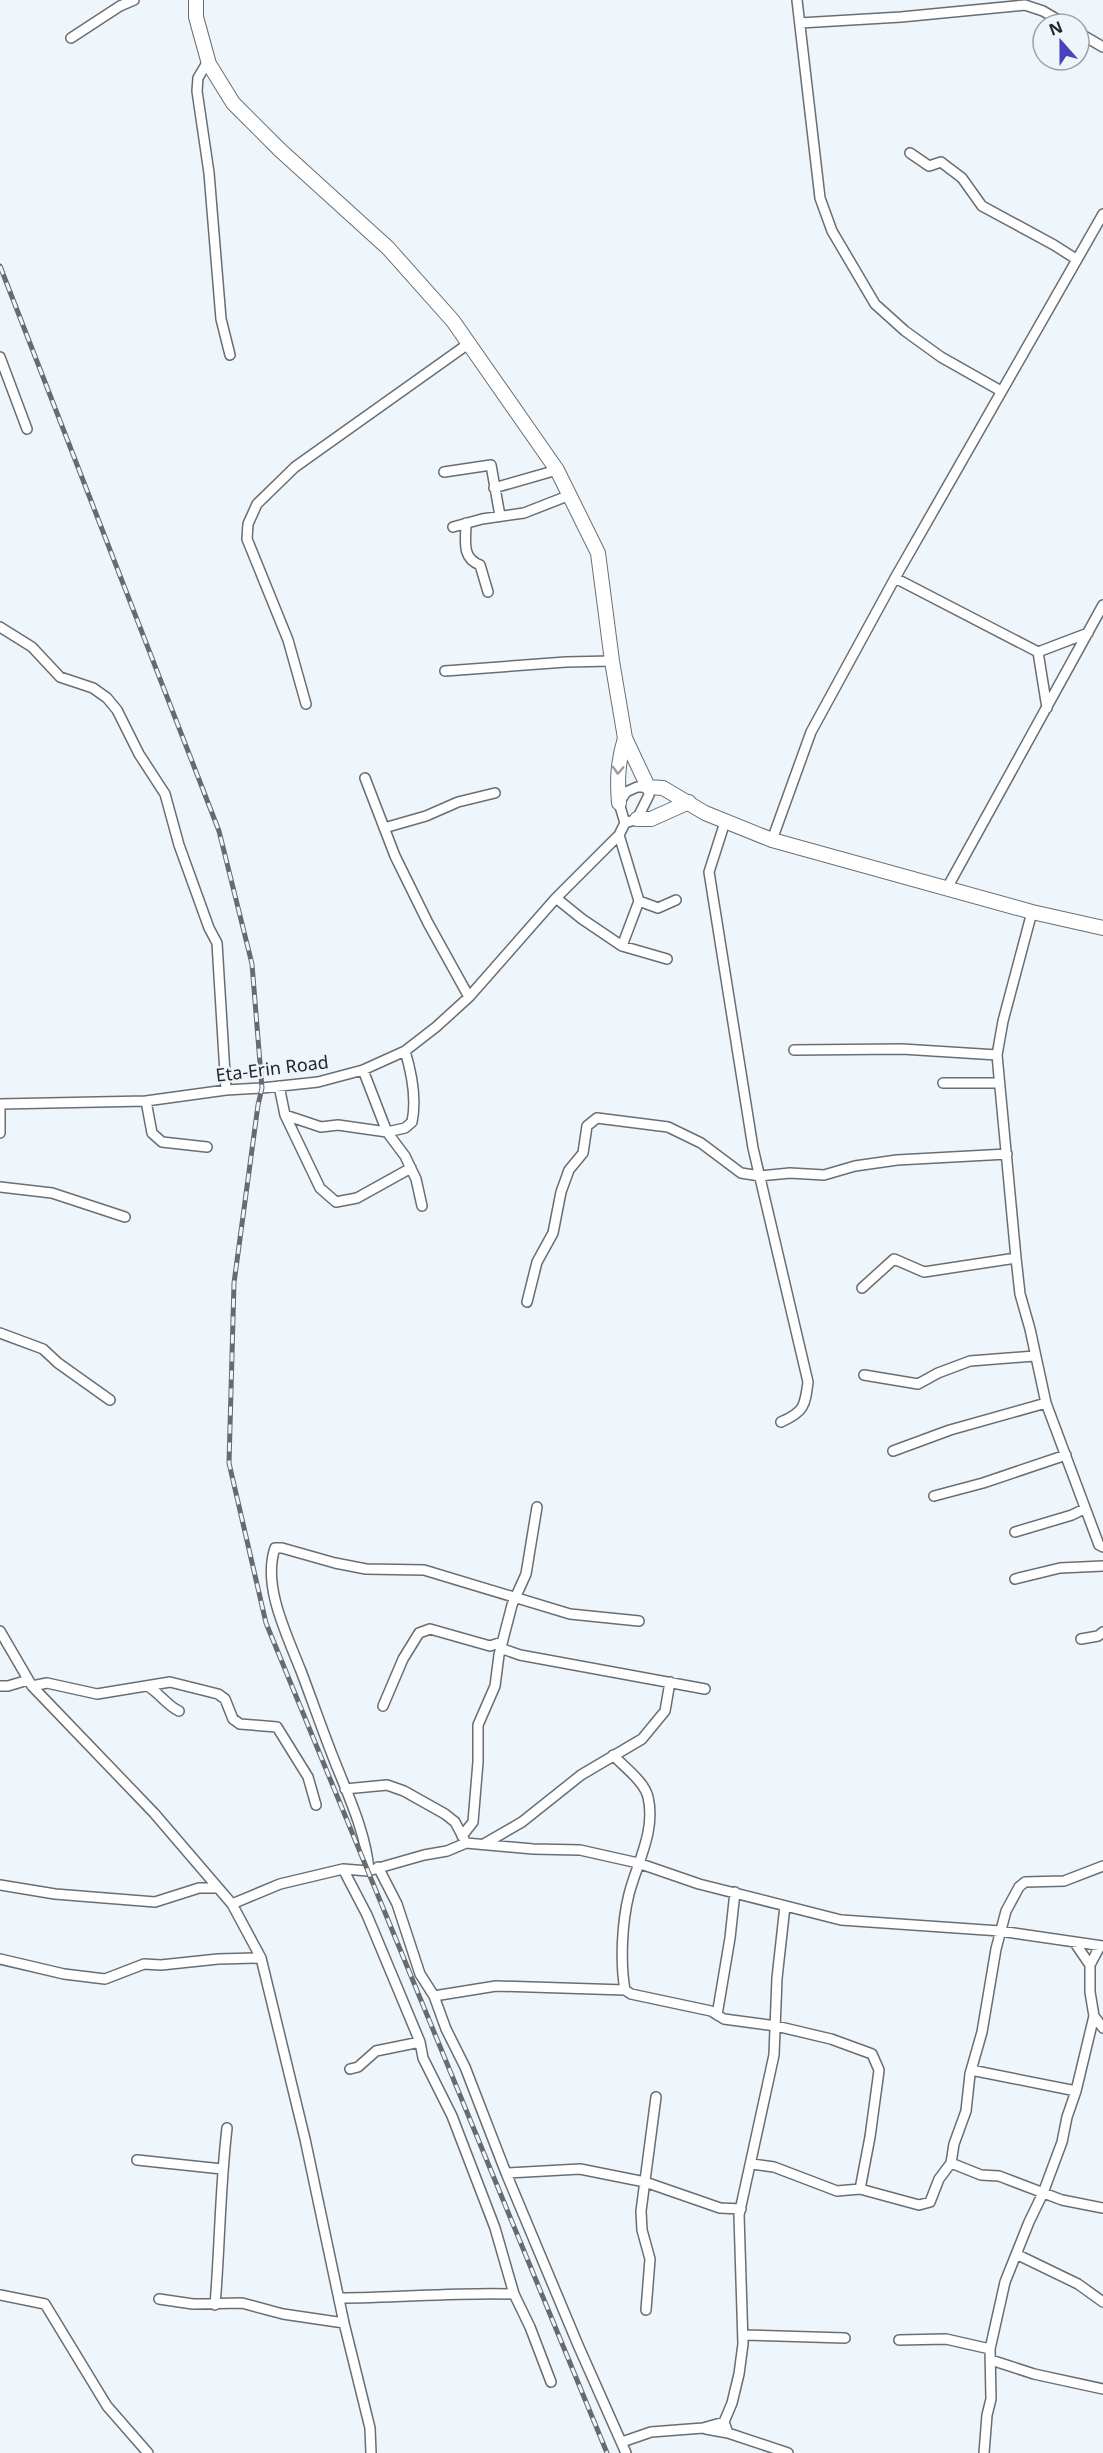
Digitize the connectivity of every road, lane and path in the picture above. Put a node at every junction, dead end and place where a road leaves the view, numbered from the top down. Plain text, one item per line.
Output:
1 (134, 0) edge
2 (196, 0) edge
3 (797, 0) edge
4 (1046, 12) edge
5 (800, 23) junction
6 (71, 38) dead end
7 (208, 61) junction
8 (910, 153) dead end
9 (1103, 214) edge
10 (1076, 259) junction
11 (468, 344) junction
12 (230, 355) dead end
13 (0, 357) edge
14 (1001, 391) junction
15 (27, 429) dead end
16 (557, 470) junction
17 (444, 472) dead end
18 (494, 488) junction
19 (570, 495) junction
20 (500, 516) junction
21 (466, 523) junction
22 (453, 527) dead end
23 (895, 578) junction
24 (488, 592) dead end
25 (1103, 604) edge
26 (0, 627) edge
27 (1088, 633) junction
28 (1038, 652) junction
29 (612, 661) junction
30 (445, 671) dead end
31 (306, 704) dead end
32 (1047, 708) junction
33 (625, 738) junction
34 (365, 778) dead end
35 (648, 787) junction
36 (495, 794) dead end
37 (689, 802) junction
38 (620, 803) junction
39 (631, 821) junction
40 (725, 822) junction
41 (384, 828) junction
42 (619, 835) junction
43 (771, 840) junction
44 (947, 888) junction
45 (556, 898) junction
46 (639, 900) junction
47 (676, 900) dead end
48 (1032, 912) junction
49 (1103, 928) edge
50 (622, 946) junction
51 (667, 959) dead end
52 (469, 997) junction
53 (794, 1050) dead end
54 (405, 1051) junction
55 (997, 1055) junction
56 (363, 1070) junction
57 (943, 1083) dead end
58 (999, 1083) junction
59 (279, 1086) junction
60 (226, 1090) junction
61 (146, 1101) junction
62 (0, 1104) edge
63 (285, 1115) junction
64 (387, 1132) junction
65 (0, 1133) edge
66 (207, 1147) dead end
67 (1006, 1154) junction
68 (411, 1168) junction
69 (760, 1176) junction
70 (0, 1186) edge
71 (422, 1206) dead end
72 (125, 1217) dead end
73 (1016, 1258) junction
74 (862, 1288) dead end
75 (527, 1302) dead end
76 (0, 1333) edge
77 (1035, 1356) junction
78 (864, 1375) dead end
79 (110, 1400) dead end
80 (1046, 1403) junction
81 (781, 1422) dead end
82 (893, 1451) dead end
83 (1066, 1455) junction
84 (934, 1496) dead end
85 (537, 1507) dead end
86 (1084, 1509) junction
87 (1015, 1532) dead end
88 (1103, 1547) edge
89 (1103, 1566) edge
90 (1016, 1579) dead end
91 (515, 1598) junction
92 (639, 1621) dead end
93 (0, 1631) edge
94 (1103, 1632) edge
95 (1081, 1639) dead end
96 (501, 1645) junction
97 (670, 1682) junction
98 (30, 1683) junction
99 (0, 1686) edge
100 (147, 1686) junction
101 (705, 1689) dead end
102 (383, 1706) dead end
103 (179, 1711) dead end
104 (613, 1755) junction
105 (345, 1789) junction
106 (316, 1805) dead end
107 (464, 1840) junction
108 (484, 1844) junction
109 (638, 1863) junction
110 (1103, 1866) edge
111 (343, 1869) junction
112 (374, 1869) junction
113 (0, 1885) edge
114 (217, 1888) junction
115 (735, 1892) junction
116 (232, 1904) junction
117 (785, 1906) junction
118 (1000, 1931) junction
119 (1075, 1943) junction
120 (1101, 1946) edge
121 (261, 1958) junction
122 (0, 1959) edge
123 (1090, 1965) junction
124 (626, 1990) junction
125 (434, 1996) junction
126 (717, 2015) junction
127 (1094, 2016) junction
128 (776, 2026) junction
129 (1103, 2028) edge
130 (420, 2042) junction
131 (350, 2069) dead end
132 (971, 2070) junction
133 (1076, 2091) junction
134 (656, 2097) dead end
135 (227, 2128) dead end
136 (137, 2160) dead end
137 (951, 2163) junction
138 (752, 2164) junction
139 (222, 2169) junction
140 (506, 2173) junction
141 (645, 2182) junction
142 (860, 2189) junction
143 (1043, 2193) junction
144 (741, 2208) junction
145 (1103, 2208) edge
146 (1018, 2254) junction
147 (514, 2294) junction
148 (0, 2295) edge
149 (339, 2298) junction
150 (159, 2299) dead end
151 (1103, 2302) edge
152 (215, 2305) junction
153 (646, 2310) dead end
154 (344, 2323) junction
155 (742, 2335) junction
156 (845, 2338) dead end
157 (899, 2340) dead end
158 (990, 2349) junction
159 (992, 2360) junction
160 (551, 2382) dead end
161 (1103, 2389) edge
162 (724, 2422) junction
163 (704, 2428) junction
164 (728, 2433) junction
165 (622, 2442) junction
166 (773, 2451) edge
167 (148, 2453) edge
168 (371, 2453) edge
169 (626, 2453) edge
170 (788, 2453) edge
171 (984, 2453) edge

1 - 6 street
2 - 7 street
3 - 5 street
4 - 5 street
5 - 14 street
7 - 11 street
7 - 12 street
8 - 10 street
9 - 10 street
10 - 14 street
11 - 16 street
11 - 31 street
13 - 15 street
14 - 23 street
16 - 18 street
16 - 19 street
17 - 18 street
18 - 20 street
19 - 20 street
19 - 29 street
20 - 21 street
21 - 22 street
21 - 24 street
23 - 28 street
23 - 43 street
25 - 27 street
26 - 60 street
27 - 28 street
27 - 32 street
28 - 32 street
29 - 30 street
29 - 33 street
32 - 44 street
33 - 35 street
33 -> 38 street
34 - 41 street
35 - 37 street
35 - 38 street
35 - 39 street, Eta-Erin Road
36 - 41 street
37 - 39 street
37 - 40 street
38 - 39 street
39 - 42 street, Eta-Erin Road
40 - 43 street
40 - 69 street
41 - 52 street
42 - 45 street, Eta-Erin Road
42 - 46 street
43 - 44 street
44 - 48 street
45 - 50 street
45 - 52 street, Eta-Erin Road
46 - 47 street
46 - 50 street
48 - 49 street
48 - 55 street
50 - 51 street
52 - 54 street, Eta-Erin Road
53 - 55 street
54 - 56 street, Eta-Erin Road
54 - 64 street
55 - 58 street
56 - 59 street, Eta-Erin Road
56 - 64 street
57 - 58 street
58 - 67 street
59 - 60 street, Eta-Erin Road
59 - 63 street
60 - 61 street, Eta-Erin Road
61 - 62 street, Eta-Erin Road
61 - 66 street
62 - 65 street
63 - 64 street
63 - 68 street
64 - 68 street
67 - 69 street
67 - 73 street
68 - 71 street
69 - 75 street
69 - 81 street
70 - 72 street
73 - 74 street
73 - 77 street
76 - 79 street
77 - 78 street
77 - 80 street
80 - 82 street
80 - 83 street
83 - 84 street
83 - 86 street
85 - 91 street
86 - 87 street
86 - 88 street
89 - 90 street
91 - 92 street
91 - 96 street
91 - 105 street
93 - 98 street
94 - 95 street
96 - 97 street
96 - 102 street
96 - 107 street
97 - 101 street
97 - 104 street
98 - 99 street
98 - 100 street
98 - 114 street
100 - 103 street
100 - 106 street
104 - 108 street
104 - 109 street
105 - 107 street
105 - 112 street
107 - 108 street
107 - 112 street
108 - 109 street
109 - 115 street
109 - 124 street
110 - 118 street
111 - 112 street
111 - 116 street
111 - 130 street
112 - 125 street
113 - 114 street
114 - 116 street
115 - 117 street
115 - 126 street
116 - 121 street
117 - 118 street
117 - 128 street
118 - 119 street
118 - 132 street
119 - 120 street
119 - 123 street
120 - 123 street
121 - 122 street
121 - 149 street
123 - 127 street
124 - 125 street
124 - 126 street
125 - 140 street
126 - 128 street
127 - 129 street
127 - 133 street
128 - 138 street
128 - 142 street
130 - 131 street
130 - 147 street
132 - 133 street
132 - 137 street
133 - 143 street
134 - 141 street
135 - 139 street
136 - 139 street
137 - 142 street
137 - 143 street
138 - 142 street
138 - 144 street
139 - 152 street
140 - 141 street
140 - 165 street
141 - 144 street
141 - 153 street
143 - 145 street
143 - 146 street
144 - 155 street
146 - 151 street
146 - 158 street
147 - 149 street
147 - 160 street
148 - 167 street
149 - 154 street
150 - 152 street
152 - 154 street
154 - 168 street
155 - 156 street
155 - 162 street
157 - 158 street
158 - 159 street
159 - 161 street
159 - 171 street
162 - 163 street
162 - 164 street
163 - 164 street
163 - 165 street
164 - 166 street
165 - 169 street
166 - 170 street

